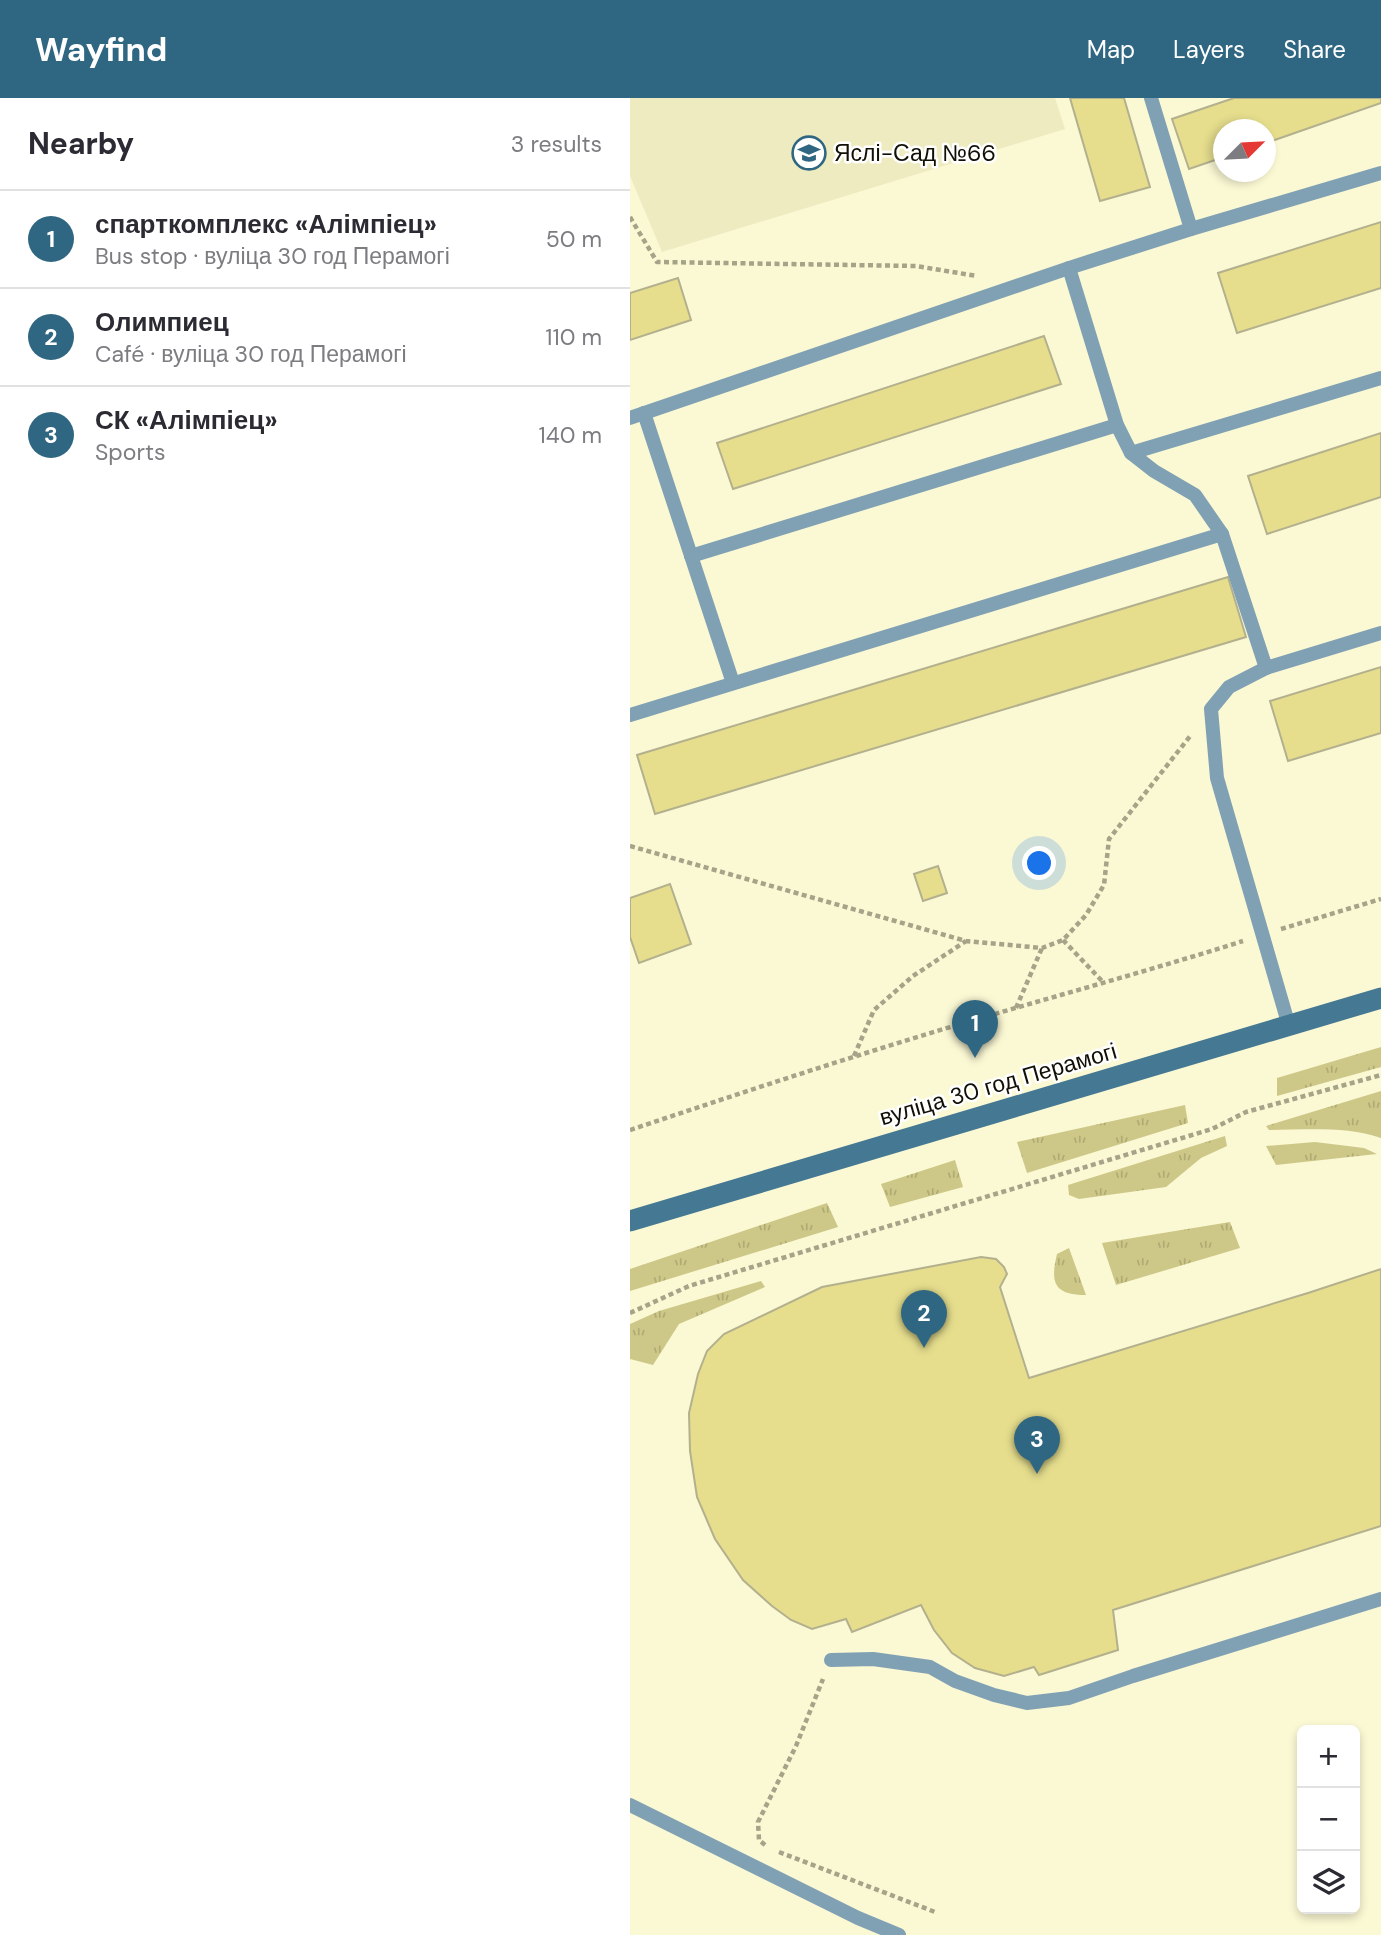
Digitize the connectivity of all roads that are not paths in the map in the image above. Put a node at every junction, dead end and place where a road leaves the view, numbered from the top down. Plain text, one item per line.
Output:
1 (1151, 98) edge
2 (1381, 173) edge
3 (1191, 229) junction
4 (1069, 268) junction
5 (1381, 378) edge
6 (637, 416) edge
7 (1116, 425) junction
8 (1131, 453) junction
9 (1222, 534) junction
10 (691, 556) junction
11 (1381, 633) edge
12 (1266, 668) junction
13 (733, 683) junction
14 (630, 715) edge
15 (1381, 998) edge
16 (1289, 1026) junction
17 (630, 1221) edge
18 (1381, 1599) edge
19 (831, 1660) road end
20 (630, 1805) edge
21 (899, 1935) edge

1 - 3 lane
2 - 3 lane
3 - 4 lane
4 - 6 lane
4 - 7 lane
5 - 8 lane
6 - 10 lane
7 - 8 lane
7 - 10 lane
8 - 9 lane
9 - 12 lane
9 - 13 lane
10 - 13 lane
11 - 12 lane
12 - 16 lane
13 - 14 lane
15 - 16 street, вуліца 30 год Перамогі
16 - 17 street, вуліца 30 год Перамогі
18 - 19 lane
20 - 21 lane

